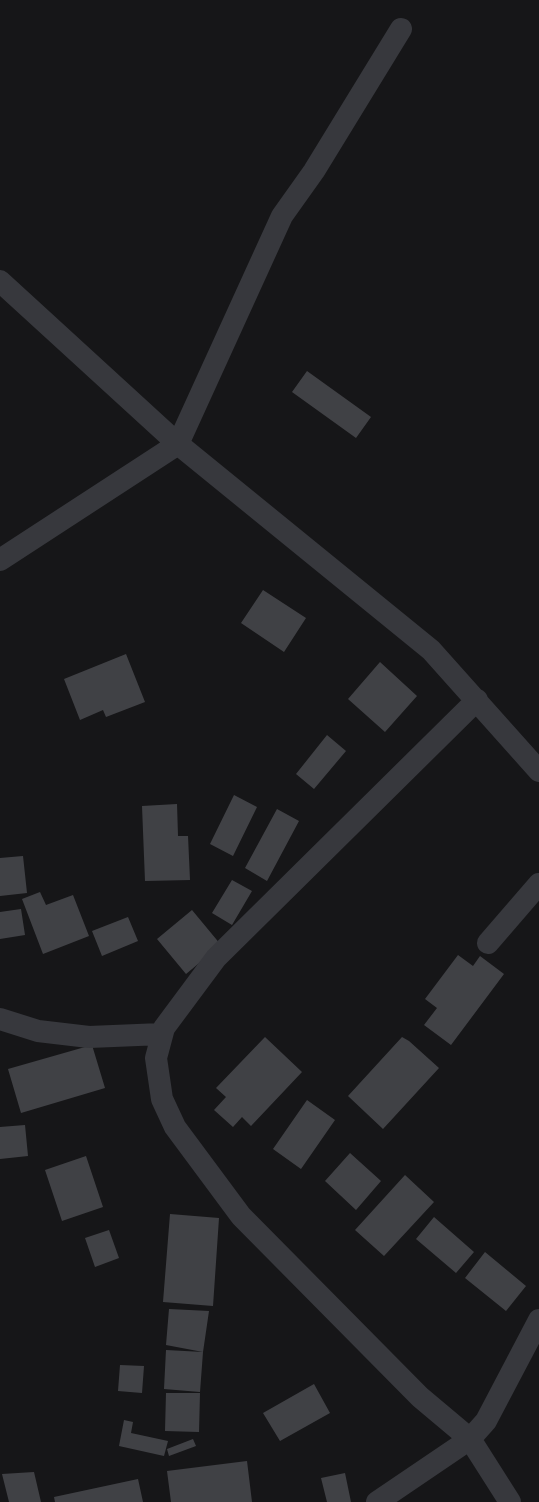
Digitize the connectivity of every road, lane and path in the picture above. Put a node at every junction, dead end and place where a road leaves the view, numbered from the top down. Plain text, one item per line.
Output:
1 (401, 29) dead end
2 (0, 281) edge
3 (178, 444) junction
4 (0, 560) edge
5 (477, 700) junction
6 (539, 771) edge
7 (539, 884) edge
8 (488, 943) dead end
9 (0, 1019) edge
10 (162, 1034) junction
11 (539, 1320) edge
12 (470, 1439) junction
13 (376, 1502) edge
14 (510, 1502) edge

1 - 3 street
2 - 3 street
3 - 4 street
3 - 5 street
5 - 6 street
5 - 10 street
7 - 8 street
9 - 10 street
10 - 12 street
11 - 12 street
12 - 13 street
12 - 14 street

